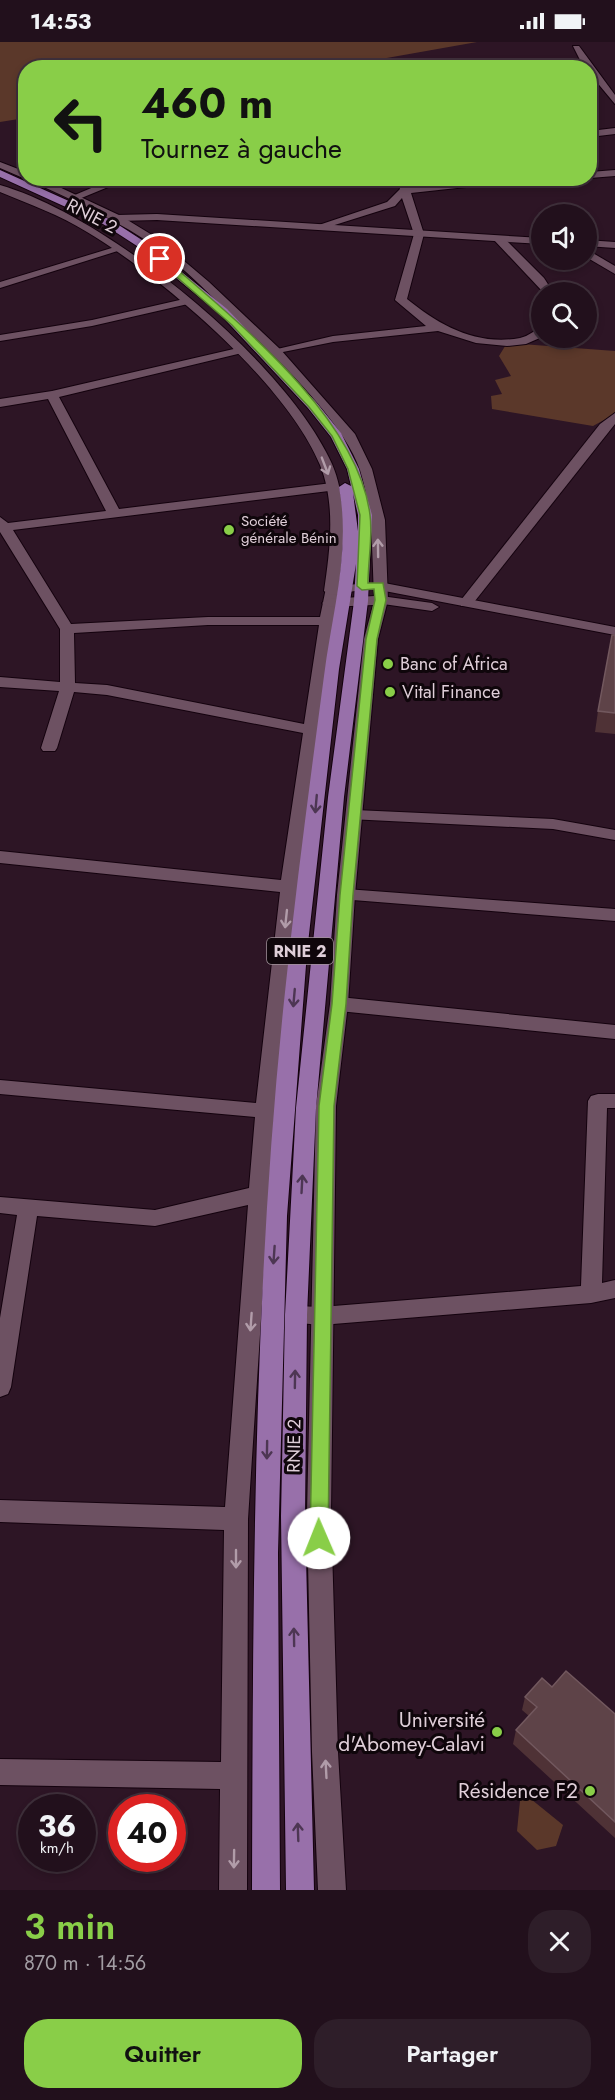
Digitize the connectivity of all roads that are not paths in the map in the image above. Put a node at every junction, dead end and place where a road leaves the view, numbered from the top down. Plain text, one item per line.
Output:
1 (576, 48) dead end
2 (583, 60) edge
3 (597, 80) edge
4 (615, 100) edge
5 (615, 130) edge
6 (597, 133) edge
7 (0, 165) edge
8 (18, 172) edge
9 (0, 173) edge
10 (615, 173) edge
11 (597, 174) edge
12 (0, 181) edge
13 (18, 181) edge
14 (28, 186) edge
15 (50, 186) edge
16 (104, 186) edge
17 (402, 186) edge
18 (457, 186) edge
19 (0, 188) edge
20 (403, 191) junction
21 (75, 197) junction
22 (107, 222) junction
23 (318, 227) junction
24 (419, 234) junction
25 (498, 238) junction
26 (531, 240) edge
27 (597, 244) edge
28 (615, 245) edge
29 (119, 249) junction
30 (597, 259) edge
31 (615, 271) edge
32 (541, 282) edge
33 (0, 285) edge
34 (184, 302) junction
35 (438, 328) junction
36 (0, 338) edge
37 (531, 338) edge
38 (238, 351) junction
39 (277, 352) junction
40 (52, 395) junction
41 (0, 403) edge
42 (615, 417) edge
43 (333, 487) junction
44 (114, 513) junction
45 (1, 525) edge
46 (351, 598) junction
47 (466, 603) junction
48 (67, 629) junction
49 (615, 631) edge
50 (615, 639) edge
51 (0, 682) edge
52 (69, 687) junction
53 (312, 730) junction
54 (49, 748) dead end
55 (355, 815) junction
56 (615, 835) edge
57 (0, 858) edge
58 (289, 887) junction
59 (346, 895) junction
60 (615, 915) edge
61 (339, 1004) junction
62 (615, 1032) edge
63 (0, 1087) edge
64 (615, 1101) edge
65 (275, 1112) junction
66 (260, 1194) junction
67 (0, 1205) edge
68 (28, 1208) junction
69 (615, 1289) edge
70 (591, 1294) junction
71 (296, 1315) junction
72 (321, 1316) junction
73 (0, 1387) edge
74 (0, 1511) edge
75 (236, 1519) junction
76 (0, 1772) edge
77 (236, 1776) junction
78 (233, 1890) edge
79 (266, 1890) edge
80 (300, 1890) edge
81 (332, 1890) edge

1 - 2 street
3 - 4 street
5 - 6 street
7 - 8 street
9 - 13 highway, RNIE 2 / RNIE 2
10 - 11 street
12 - 22 highway, RNIE 2 / RNIE 2
14 - 22 highway, RNIE 2 / RNIE 2
15 - 21 street
16 - 21 street
17 - 20 street
18 - 20 street
19 - 29 street
20 - 23 street
20 - 24 street
21 - 22 street
22 - 23 street
22 - 39 street
22 - 46 highway, RNIE 2 / RNIE 2
23 - 24 street
24 - 25 street
24 - 35 street
25 - 26 street
25 - 32 street
27 - 28 street
29 - 33 street
29 - 34 street
30 - 31 street
34 - 36 street
34 - 38 street
35 - 37 street
35 - 39 street
38 - 40 street
38 -> 43 street
46 -> 39 street
40 - 41 street
40 - 44 street
42 - 47 street
43 - 44 street
43 - 46 street
44 - 45 street
45 - 48 street
46 - 47 street
46 - 48 street
46 - 50 street
46 - 53 street
46 - 55 street
46 -> 65 highway, RNIE 2 / RNIE 2
71 -> 46 highway, RNIE 2 / RNIE 2
47 - 49 street
48 - 52 street
51 - 52 street
52 - 53 street
52 - 54 street
53 - 58 street
55 - 56 street
55 - 59 street
57 - 58 street
58 -> 65 street
59 - 60 street
59 - 61 street
61 - 62 street
61 - 72 street
63 - 65 street
64 - 70 street
65 - 66 street
65 -> 79 highway, RNIE 2 / RNIE 2
66 - 68 street
66 -> 75 street
67 - 68 street
68 - 73 street
69 - 70 street
70 - 72 street
71 - 72 street
80 -> 71 highway, RNIE 2 / RNIE 2
81 -> 72 street
74 - 75 street
75 -> 77 street
76 - 77 street
77 -> 78 street

